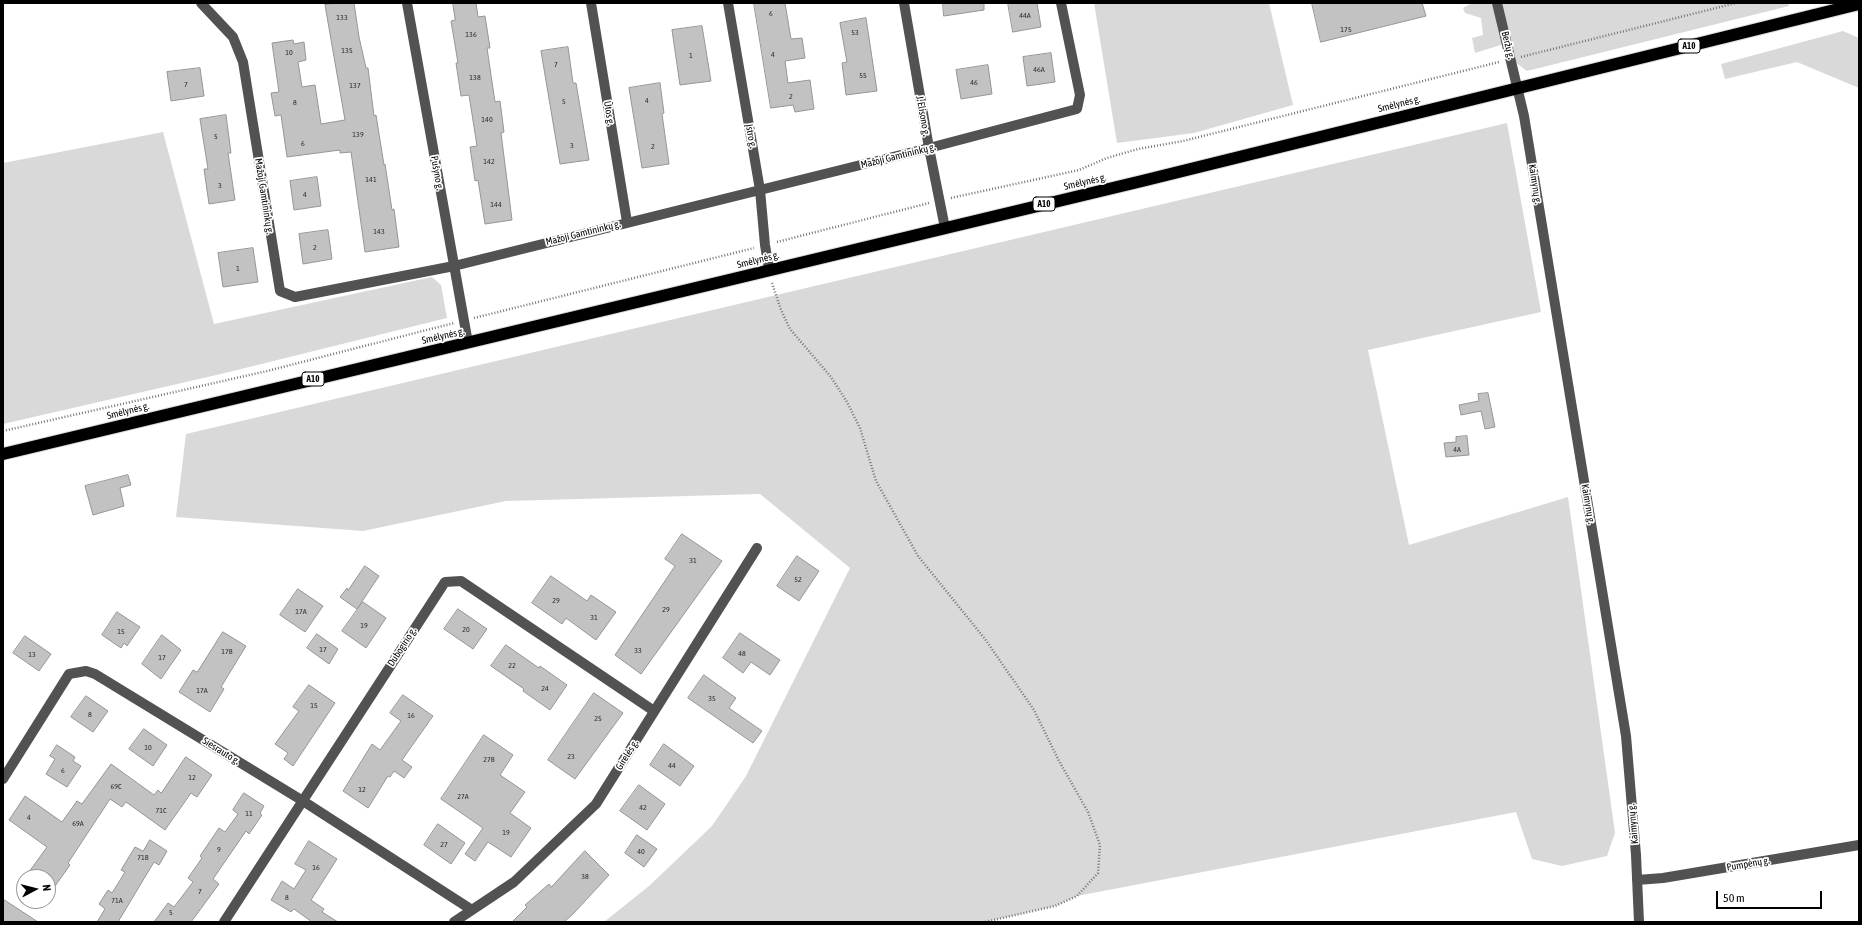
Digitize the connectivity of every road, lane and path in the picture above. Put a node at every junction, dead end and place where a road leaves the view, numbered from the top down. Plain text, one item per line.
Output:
1 (201, 3) edge
2 (407, 3) edge
3 (591, 3) edge
4 (728, 3) edge
5 (904, 3) edge
6 (1062, 3) edge
7 (1497, 3) edge
8 (1736, 3) edge
9 (1859, 4) edge
10 (1511, 59) junction
11 (1518, 88) junction
12 (929, 148) junction
13 (760, 190) junction
14 (939, 201) junction
15 (627, 222) junction
16 (945, 228) junction
17 (765, 245) junction
18 (454, 266) junction
19 (769, 269) junction
20 (464, 320) junction
21 (468, 343) junction
22 (3, 431) edge
23 (3, 454) edge
24 (757, 548) dead end
25 (654, 711) junction
26 (3, 778) edge
27 (303, 801) junction
28 (1859, 845) edge
29 (1637, 880) junction
30 (472, 910) junction
31 (224, 922) edge
32 (454, 922) edge
33 (985, 922) edge
34 (1639, 922) edge

1 - 18 street, Mažoji Gamtininkų g.
2 - 18 street, Pušyno g.
3 - 15 street, Ūtos g.
4 - 13 street, Įstro g.
5 - 12 street, J. Elisono g.
6 - 12 street, Mažoji Gamtininkų g.
7 - 10 street, Beržų g.
8 - 10 path
9 - 11 highway, A10
10 - 11 street, Beržų g.
10 - 14 path
11 - 16 highway, Smėlynės g. / A10
11 - 29 street, Kaimynų g.
12 - 13 street, Mažoji Gamtininkų g.
12 - 14 street, J. Elisono g.
13 - 15 street, Mažoji Gamtininkų g.
13 - 17 street, Įstro g.
14 - 16 street, J. Elisono g.
14 - 17 path
15 - 18 street, Mažoji Gamtininkų g.
16 - 19 highway, Smėlynės g. / A10
17 - 19 street, Įstro g.
17 - 20 path
18 - 20 street, Pušyno g.
19 - 21 highway, Smėlynės g. / A10
19 - 33 path
20 - 21 street, Pušyno g.
20 - 22 path
21 - 23 highway, Smėlynės g. / A10
24 - 25 street, Girelės g.
25 - 27 street, Dubogirio g.
25 - 30 street, Girelės g.
26 - 27 street, Siesrauto g.
27 - 30 street, Siesrauto g.
27 - 31 street, Dubogirio g.
28 - 29 street, Pumpėnų g.
29 - 34 street, Kaimynų g.
30 - 32 street, Girelės g.

